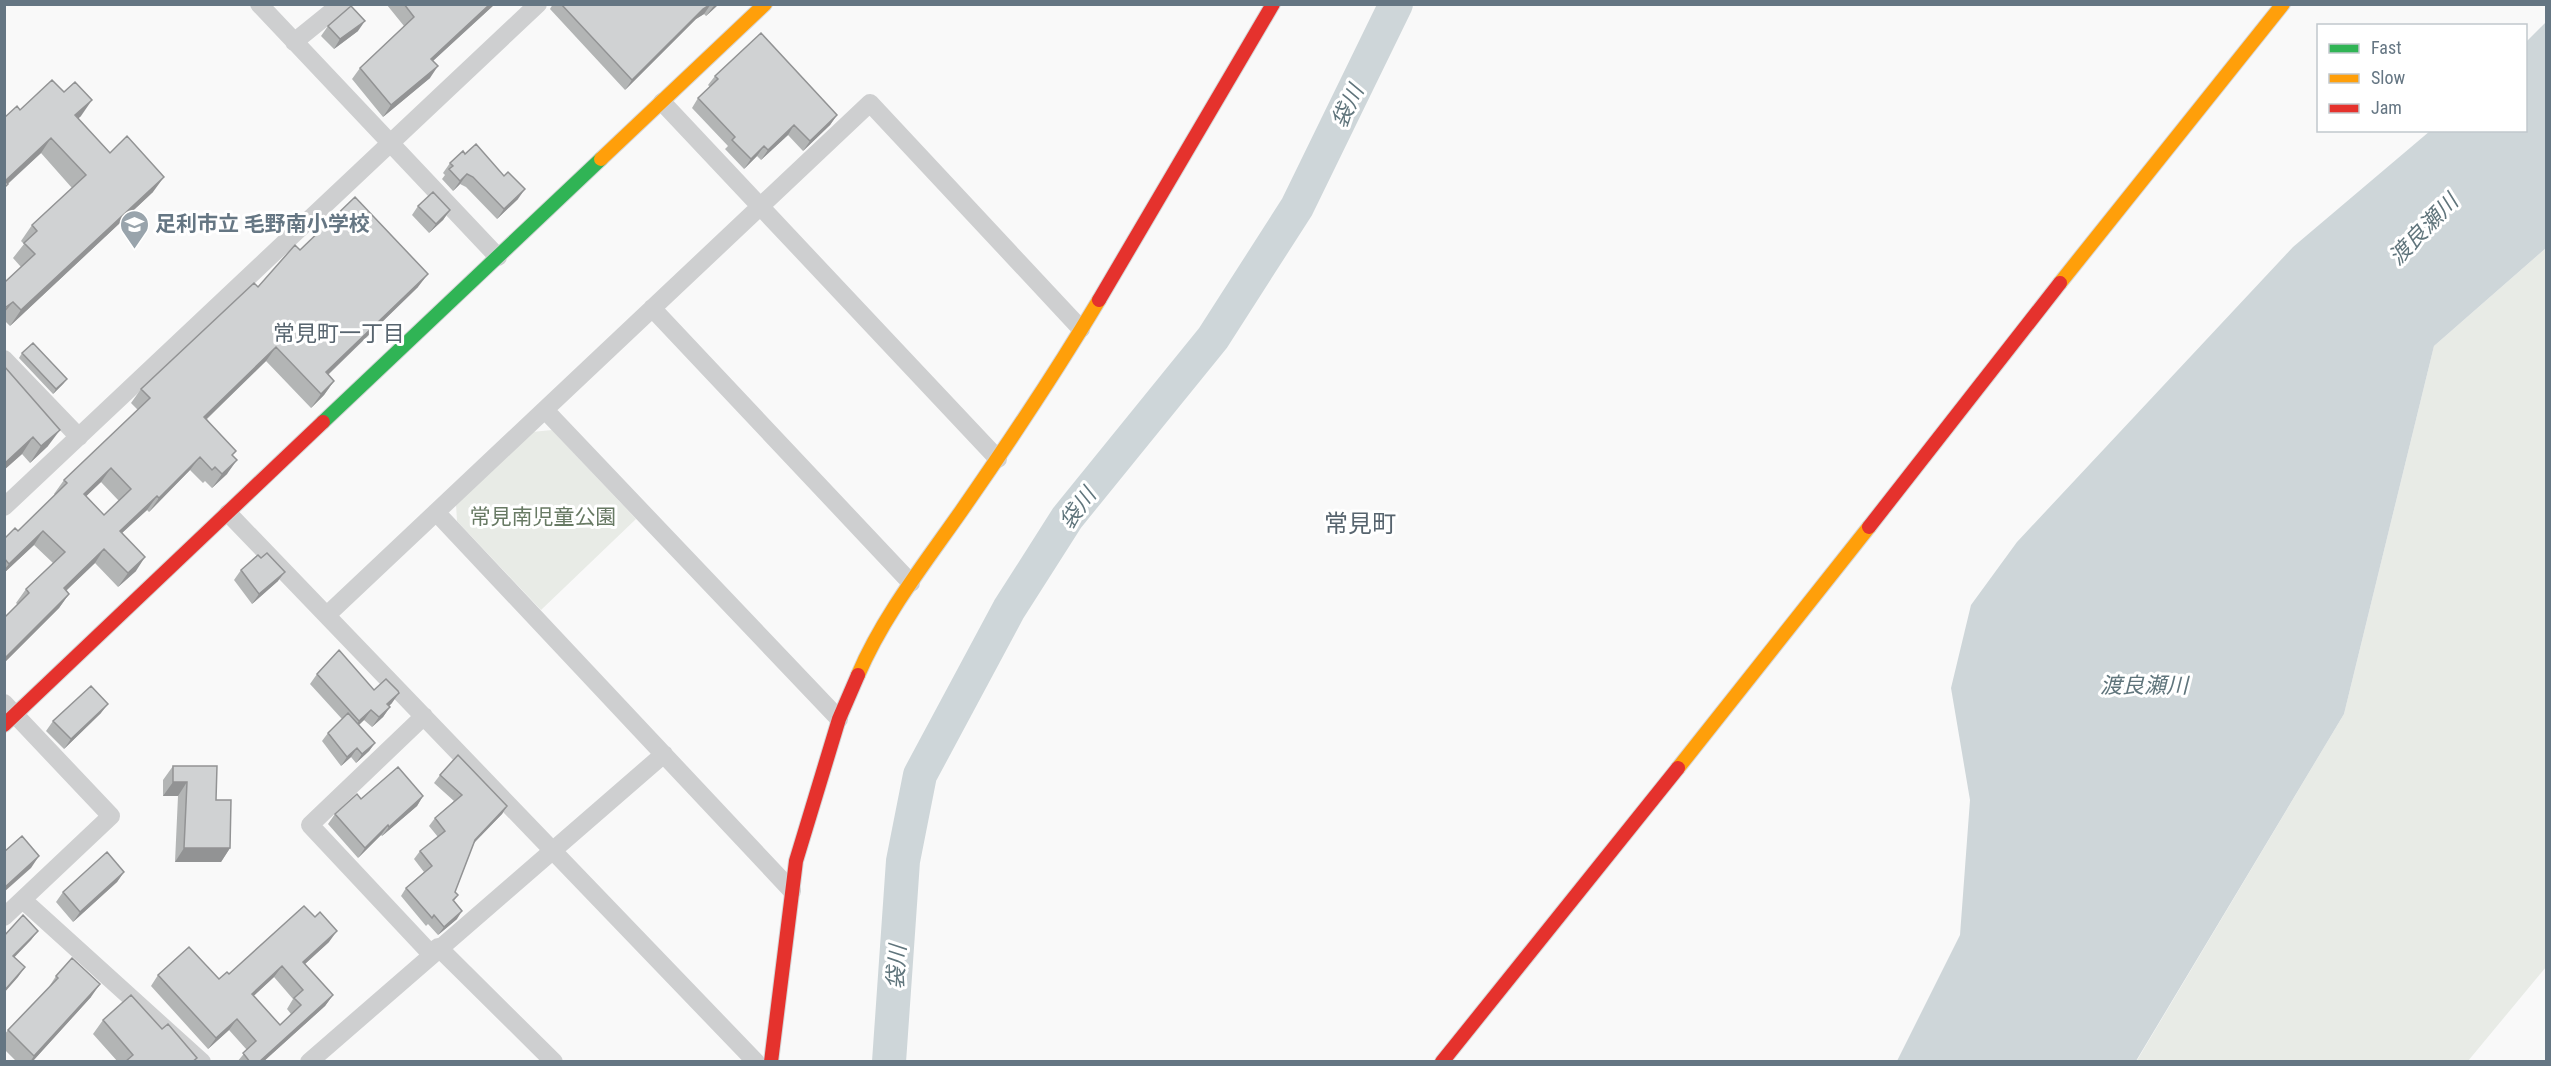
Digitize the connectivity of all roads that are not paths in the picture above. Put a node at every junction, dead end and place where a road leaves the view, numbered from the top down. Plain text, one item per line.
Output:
1 (259, 4) edge
2 (340, 4) edge
3 (538, 4) edge
4 (765, 4) edge
5 (2283, 4) edge
6 (1267, 7) edge
7 (294, 42) junction
8 (662, 102) junction
9 (390, 142) junction
10 (762, 205) junction
11 (498, 257) junction
12 (652, 308) junction
13 (1081, 329) junction
14 (4, 358) edge
15 (545, 410) junction
16 (78, 437) junction
17 (998, 459) junction
18 (4, 507) edge
19 (436, 512) junction
20 (228, 513) junction
21 (910, 583) junction
22 (327, 615) junction
23 (8, 714) edge
24 (424, 716) junction
25 (839, 719) junction
26 (664, 754) junction
27 (552, 849) junction
28 (792, 891) junction
29 (24, 900) junction
30 (4, 918) edge
31 (435, 950) junction
32 (321, 1058) edge
33 (202, 1062) edge
34 (554, 1062) edge
35 (756, 1062) edge
36 (771, 1062) edge
37 (1442, 1062) edge

1 - 7 street
2 - 7 street
3 - 9 street
4 - 8 street
5 - 37 street
6 - 13 street
7 - 9 street
8 - 10 street
8 - 11 street
9 - 11 street
9 - 16 street
10 - 12 street
10 - 13 street
10 - 17 street
11 - 20 street
12 - 15 street
12 - 21 street
13 - 17 street
14 - 16 street
15 - 19 street
15 - 25 street
16 - 18 street
17 - 21 street
19 - 22 street
19 - 26 street
20 - 22 street
20 - 23 street
21 - 25 street
22 - 24 street
23 - 29 street
24 - 27 street
24 - 31 street
25 - 28 street
26 - 27 street
26 - 28 street
27 - 31 street
27 - 35 street
28 - 36 street
29 - 30 street
29 - 33 street
31 - 32 street
31 - 34 street

